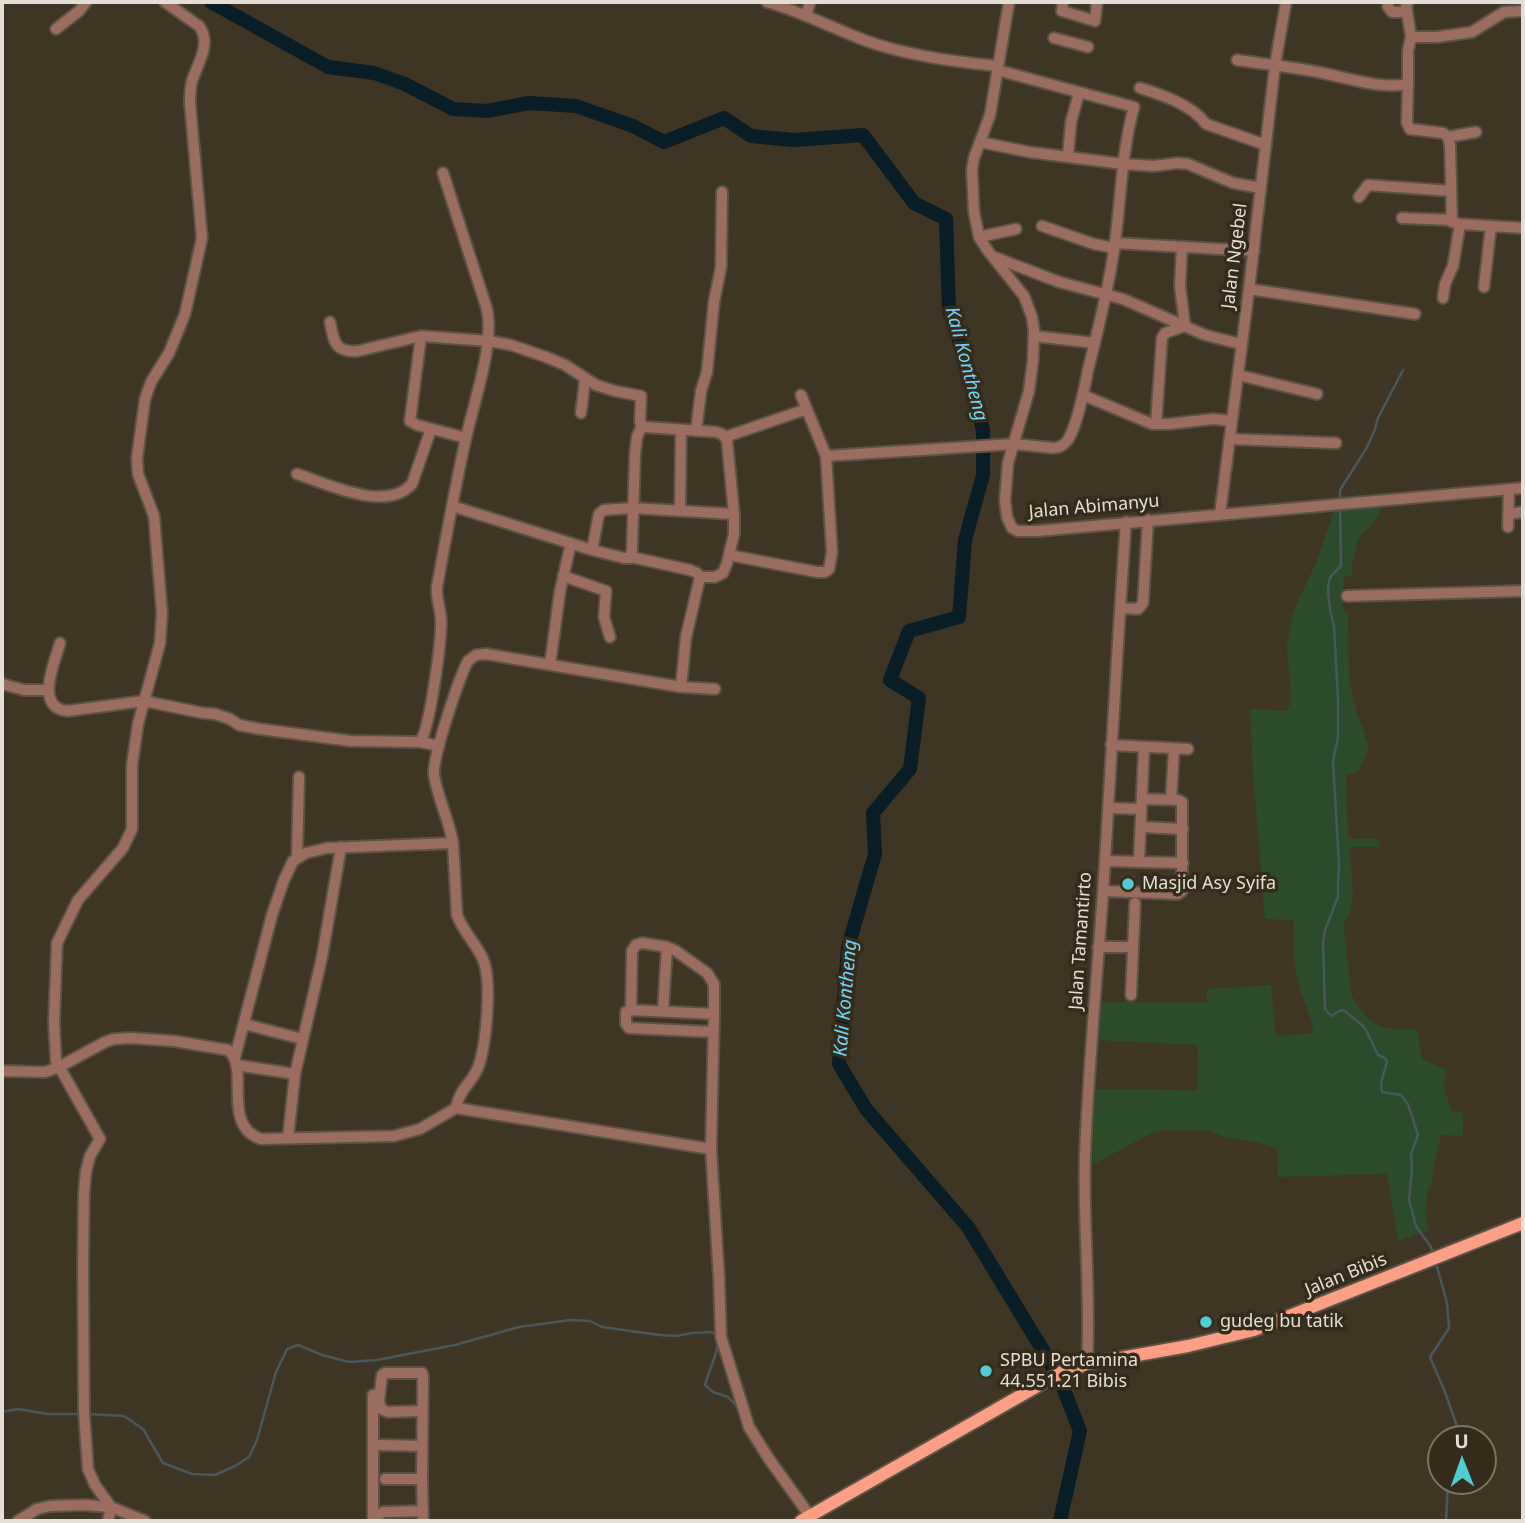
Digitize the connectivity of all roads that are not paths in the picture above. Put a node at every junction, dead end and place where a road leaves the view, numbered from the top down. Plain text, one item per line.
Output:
1 (86, 2) edge
2 (165, 2) edge
3 (767, 2) edge
4 (810, 2) edge
5 (1009, 2) edge
6 (1063, 2) edge
7 (1097, 2) edge
8 (1286, 2) edge
9 (1388, 2) edge
10 (1408, 7) edge
11 (1523, 11) edge
12 (806, 16) junction
13 (56, 29) dead end
14 (1411, 37) junction
15 (1054, 38) dead end
16 (1088, 47) dead end
17 (1237, 60) dead end
18 (960, 62) junction
19 (1275, 65) junction
20 (997, 68) junction
21 (1408, 83) junction
22 (995, 85) junction
23 (1140, 88) dead end
24 (1079, 93) junction
25 (1476, 132) dead end
26 (1448, 137) junction
27 (980, 142) junction
28 (1266, 145) junction
29 (1068, 156) junction
30 (1123, 164) junction
31 (443, 173) dead end
32 (1261, 188) junction
33 (1451, 191) junction
34 (722, 192) dead end
35 (1359, 197) dead end
36 (1402, 218) dead end
37 (1456, 222) junction
38 (1042, 226) dead end
39 (1491, 226) junction
40 (1016, 229) dead end
41 (1523, 229) edge
42 (979, 237) junction
43 (1114, 246) junction
44 (1182, 247) junction
45 (1254, 251) junction
46 (992, 256) junction
47 (1484, 287) dead end
48 (1249, 289) junction
49 (1107, 294) junction
50 (1443, 298) dead end
51 (1415, 314) dead end
52 (330, 323) dead end
53 (1185, 326) junction
54 (421, 336) junction
55 (1034, 336) junction
56 (489, 341) junction
57 (1095, 343) junction
58 (1241, 344) junction
59 (1238, 375) junction
60 (584, 379) junction
61 (1317, 394) dead end
62 (801, 395) dead end
63 (1083, 395) junction
64 (807, 409) junction
65 (581, 413) dead end
66 (1232, 421) junction
67 (1156, 424) junction
68 (642, 425) junction
69 (432, 429) junction
70 (681, 430) junction
71 (696, 431) junction
72 (725, 437) junction
73 (466, 438) junction
74 (1230, 439) junction
75 (1014, 443) junction
76 (1336, 443) dead end
77 (827, 456) junction
78 (297, 474) dead end
79 (1523, 488) edge
80 (1509, 489) junction
81 (452, 506) junction
82 (632, 508) junction
83 (680, 511) junction
84 (1523, 512) edge
85 (734, 514) junction
86 (1220, 514) junction
87 (1508, 514) junction
88 (1148, 520) junction
89 (1126, 522) junction
90 (1508, 527) dead end
91 (571, 543) junction
92 (592, 550) junction
93 (729, 555) junction
94 (631, 556) junction
95 (563, 576) junction
96 (700, 577) junction
97 (1523, 591) edge
98 (1347, 596) dead end
99 (1120, 608) junction
100 (610, 637) dead end
101 (60, 643) dead end
102 (551, 665) junction
103 (2, 684) edge
104 (681, 687) junction
105 (715, 689) dead end
106 (48, 690) junction
107 (144, 701) junction
108 (420, 742) junction
109 (439, 746) junction
110 (1111, 746) junction
111 (1144, 748) junction
112 (1174, 749) junction
113 (1188, 749) dead end
114 (299, 777) dead end
115 (1171, 800) junction
116 (1142, 804) junction
117 (1108, 808) junction
118 (1140, 827) junction
119 (1183, 829) junction
120 (453, 844) junction
121 (341, 847) junction
122 (297, 858) junction
123 (1105, 861) junction
124 (1139, 862) junction
125 (1183, 863) junction
126 (1103, 891) junction
127 (1135, 903) dead end
128 (667, 947) junction
129 (1098, 947) junction
130 (1133, 947) junction
131 (1131, 995) dead end
132 (631, 1010) junction
133 (663, 1011) junction
134 (714, 1014) junction
135 (244, 1024) junction
136 (713, 1032) junction
137 (302, 1039) junction
138 (236, 1061) junction
139 (59, 1067) junction
140 (2, 1071) edge
141 (295, 1074) junction
142 (456, 1108) junction
143 (288, 1138) junction
144 (711, 1149) junction
145 (1523, 1223) edge
146 (1087, 1364) junction
147 (373, 1391) dead end
148 (422, 1412) junction
149 (380, 1445) dead end
150 (422, 1446) junction
151 (385, 1479) dead end
152 (422, 1479) junction
153 (111, 1507) junction
154 (423, 1516) edge
155 (806, 1518) edge
156 (18, 1521) edge
157 (108, 1521) edge
158 (145, 1521) edge
159 (375, 1521) edge

1 - 13 street
2 - 107 street
3 - 12 street
4 - 12 street
5 - 20 street, Jalan Abimanyu
6 - 7 street
8 - 19 street, Jalan Ngebel
9 - 10 street
10 - 14 street
11 - 14 street
12 - 18 street
14 - 21 street
15 - 16 street
17 - 19 street
18 - 20 street
18 - 22 street
19 - 21 street
19 - 28 street, Jalan Ngebel
20 - 22 street, Jalan Abimanyu
20 - 24 street
21 - 26 street
22 - 27 street, Jalan Abimanyu
23 - 28 street
24 - 29 street
24 - 30 street
25 - 26 street
26 - 33 street
27 - 29 street
27 - 42 street, Jalan Abimanyu
28 - 32 street, Jalan Ngebel
29 - 30 street
30 - 32 street
30 - 43 street
31 - 56 street
32 - 45 street, Jalan Ngebel
33 - 35 street
33 - 37 street
34 - 71 street
36 - 37 street
37 - 39 street
37 - 50 street
38 - 43 street
39 - 41 street
39 - 47 street
40 - 42 street
42 - 46 street, Jalan Abimanyu
43 - 44 street
43 - 49 street
44 - 45 street
44 - 53 street
45 - 48 street, Jalan Ngebel
46 - 49 street
46 - 55 street, Jalan Abimanyu
48 - 51 street
48 - 58 street, Jalan Ngebel
49 - 53 street
49 - 57 street
52 - 54 street
53 - 58 street
53 - 67 street
54 - 56 street
54 - 69 street
55 - 57 street
55 - 75 street, Jalan Abimanyu
56 - 60 street
56 - 73 street
57 - 63 street
58 - 59 street, Jalan Ngebel
59 - 61 street
59 - 66 street, Jalan Ngebel
60 - 65 street
60 - 68 street
62 - 64 street
63 - 67 street
63 - 75 street
64 - 72 street
64 - 77 street
66 - 67 street
66 - 74 street, Jalan Ngebel
68 - 70 street
68 - 82 street
69 - 73 street
69 - 78 street
70 - 71 street
70 - 83 street
71 - 72 street
72 - 85 street
73 - 81 street
74 - 76 street
74 - 86 street, Jalan Ngebel
75 - 77 street
75 - 89 street, Jalan Abimanyu
77 - 93 street
79 - 80 street, Jalan Abimanyu
80 - 86 street, Jalan Abimanyu
80 - 87 street
81 - 91 street
81 - 108 street
82 - 83 street
82 - 92 street
82 - 94 street
83 - 85 street
84 - 87 street
85 - 93 street
86 - 88 street, Jalan Abimanyu
87 - 90 street
88 - 89 street, Jalan Abimanyu
88 - 99 street
89 - 99 street, Jalan Tamantirto
91 - 92 street
91 - 95 street
92 - 94 street
93 - 96 street
94 - 96 street
95 - 100 street
95 - 102 street
96 - 104 street
97 - 98 street
99 - 110 street, Jalan Tamantirto
101 - 106 street
102 - 104 street
102 - 109 street
103 - 106 street
104 - 105 street
106 - 107 street
107 - 108 street
107 - 139 street
108 - 109 street
109 - 120 street
110 - 111 street
110 - 117 street, Jalan Tamantirto
111 - 112 street
111 - 116 street
112 - 113 street
112 - 115 street
114 - 122 street
115 - 116 street
115 - 119 street
116 - 117 street
116 - 118 street
117 - 123 street, Jalan Tamantirto
118 - 119 street
118 - 124 street
119 - 125 street
120 - 121 street
120 - 142 street
121 - 122 street
121 - 137 street
122 - 135 street
123 - 124 street
123 - 126 street, Jalan Tamantirto
124 - 125 street
125 - 126 street
126 - 129 street, Jalan Tamantirto
127 - 130 street
128 - 132 street
128 - 133 street
128 - 134 street
129 - 130 street
129 - 146 street, Jalan Tamantirto
130 - 131 street
132 - 133 street
132 - 136 street
133 - 134 street
134 - 136 street
135 - 137 street
135 - 138 street
136 - 144 street
137 - 141 street
138 - 139 street
138 - 141 street
138 - 143 street
139 - 140 street
139 - 153 street
141 - 143 street
142 - 143 street
142 - 144 street
144 - 155 street
145 - 146 main road, Jalan Bibis
146 - 155 main road, Jalan Bibis
147 - 159 street
148 - 148 street
148 - 150 street
149 - 150 street
150 - 152 street
151 - 152 street
152 - 154 street
153 - 156 street
153 - 157 street
153 - 158 street
154 - 159 street

